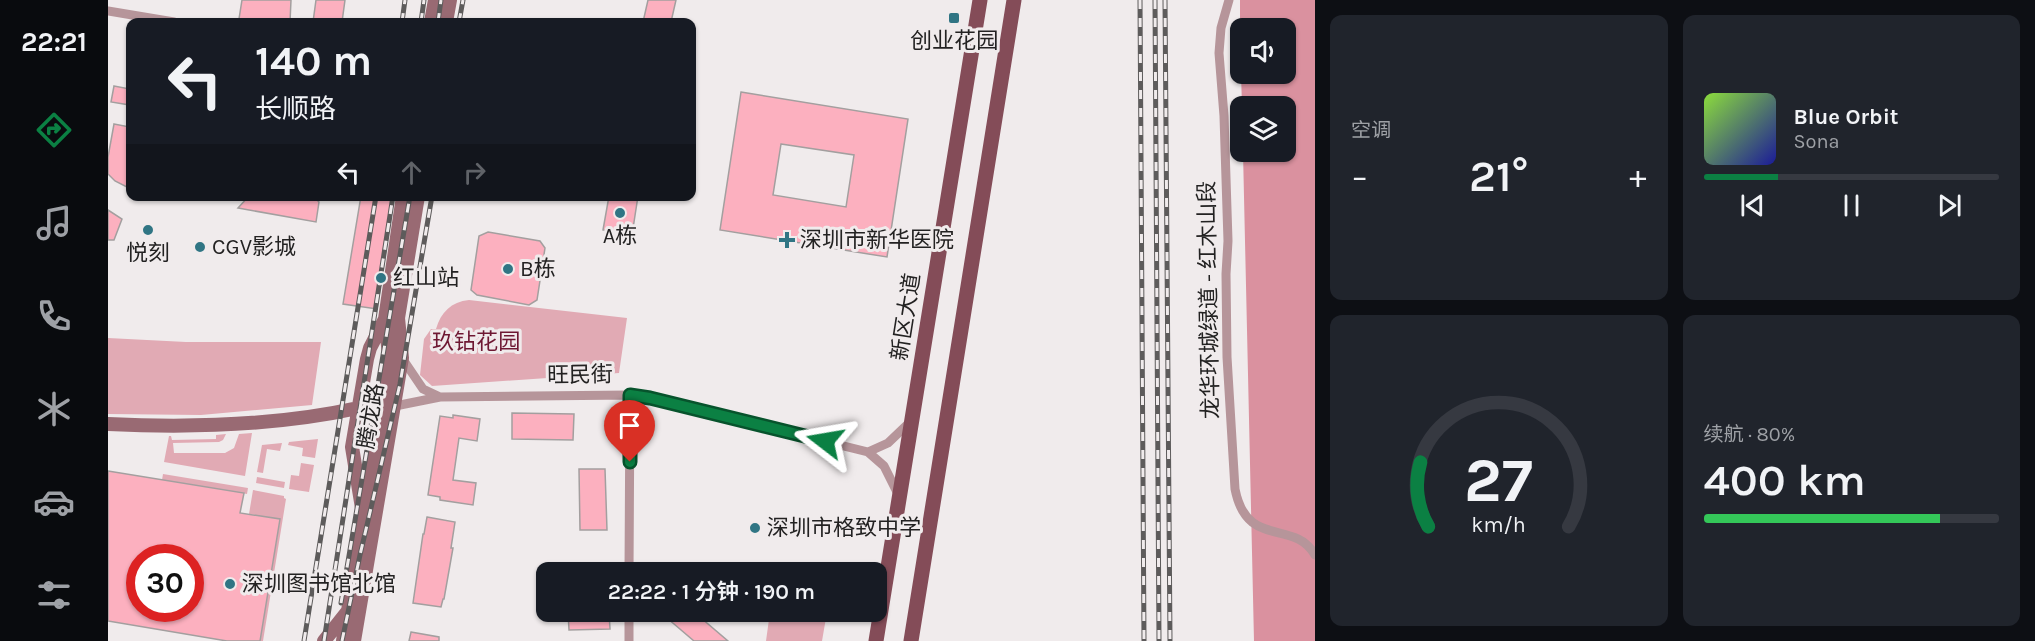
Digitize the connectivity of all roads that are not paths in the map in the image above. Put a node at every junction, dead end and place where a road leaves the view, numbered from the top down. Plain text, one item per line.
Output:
1 (435, 0) edge
2 (450, 0) edge
3 (980, 0) edge
4 (1014, 0) edge
5 (1229, 0) edge
6 (108, 11) edge
7 (150, 18) edge
8 (432, 18) edge
9 (447, 18) edge
10 (402, 201) edge
11 (417, 201) edge
12 (385, 319) junction
13 (402, 358) junction
14 (630, 395) junction
15 (440, 398) junction
16 (394, 406) junction
17 (358, 408) junction
18 (912, 419) junction
19 (108, 424) edge
20 (868, 452) junction
21 (899, 496) junction
22 (364, 519) junction
23 (1315, 555) edge
24 (629, 562) edge
25 (348, 610) junction
26 (629, 622) edge
27 (324, 641) edge
28 (343, 641) edge
29 (354, 641) edge
30 (629, 641) edge
31 (876, 641) edge
32 (911, 641) edge

1 - 8 main road
2 - 9 main road
3 - 18 main road, 新区大道
4 - 32 main road
5 - 23 street, 龙华环城绿道 - 红木山段
6 - 7 street
10 - 12 main road, 腾龙路
11 - 13 main road, 腾龙路
12 - 17 main road
12 - 22 main road, 腾龙路
13 - 15 street
13 - 16 main road, 腾龙路
14 - 15 street, 旺民街
14 - 20 street, 旺民街
14 - 24 street
15 - 16 street, 旺民街
16 - 29 main road, 腾龙路
17 - 19 main road
17 - 22 main road
18 - 20 street
18 - 21 main road, 新区大道
20 - 21 street
21 - 31 main road, 新区大道
22 - 25 main road, 腾龙路
25 - 27 main road
25 - 28 main road, 腾龙路
26 - 30 street

